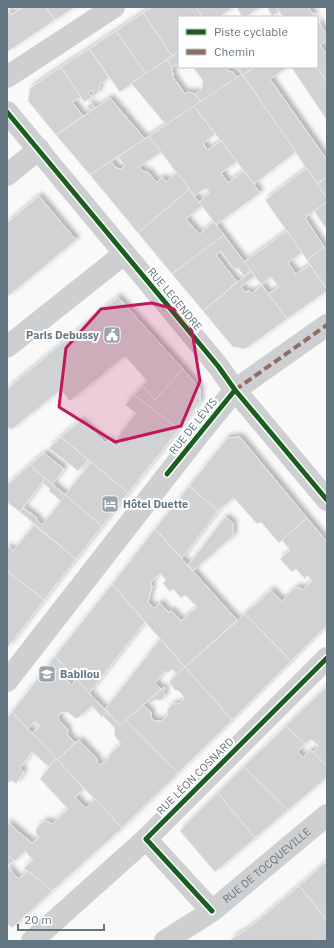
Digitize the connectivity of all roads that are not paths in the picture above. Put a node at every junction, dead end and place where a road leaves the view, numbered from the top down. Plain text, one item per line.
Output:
1 (114, 7) edge
2 (7, 77) edge
3 (7, 112) edge
4 (38, 149) junction
5 (7, 175) edge
6 (124, 254) junction
7 (327, 325) edge
8 (7, 347) edge
9 (236, 390) junction
10 (327, 500) edge
11 (327, 658) edge
12 (7, 681) edge
13 (327, 815) edge
14 (146, 839) junction
15 (212, 911) junction
16 (32, 941) edge
17 (166, 941) edge

1 - 2 street
3 - 4 street, RUE LEGENDRE
4 - 5 street
4 - 6 street, RUE LEGENDRE
6 - 8 street
6 - 9 street, RUE LEGENDRE
7 - 9 street, RUE DE LÉVIS
9 - 10 street, RUE LEGENDRE
9 - 12 street, RUE DE LÉVIS
11 - 14 street, RUE LÉON COSNARD
13 - 15 street, RUE DE TOCQUEVILLE
14 - 15 street
14 - 16 street
15 - 17 street, RUE DE TOCQUEVILLE

